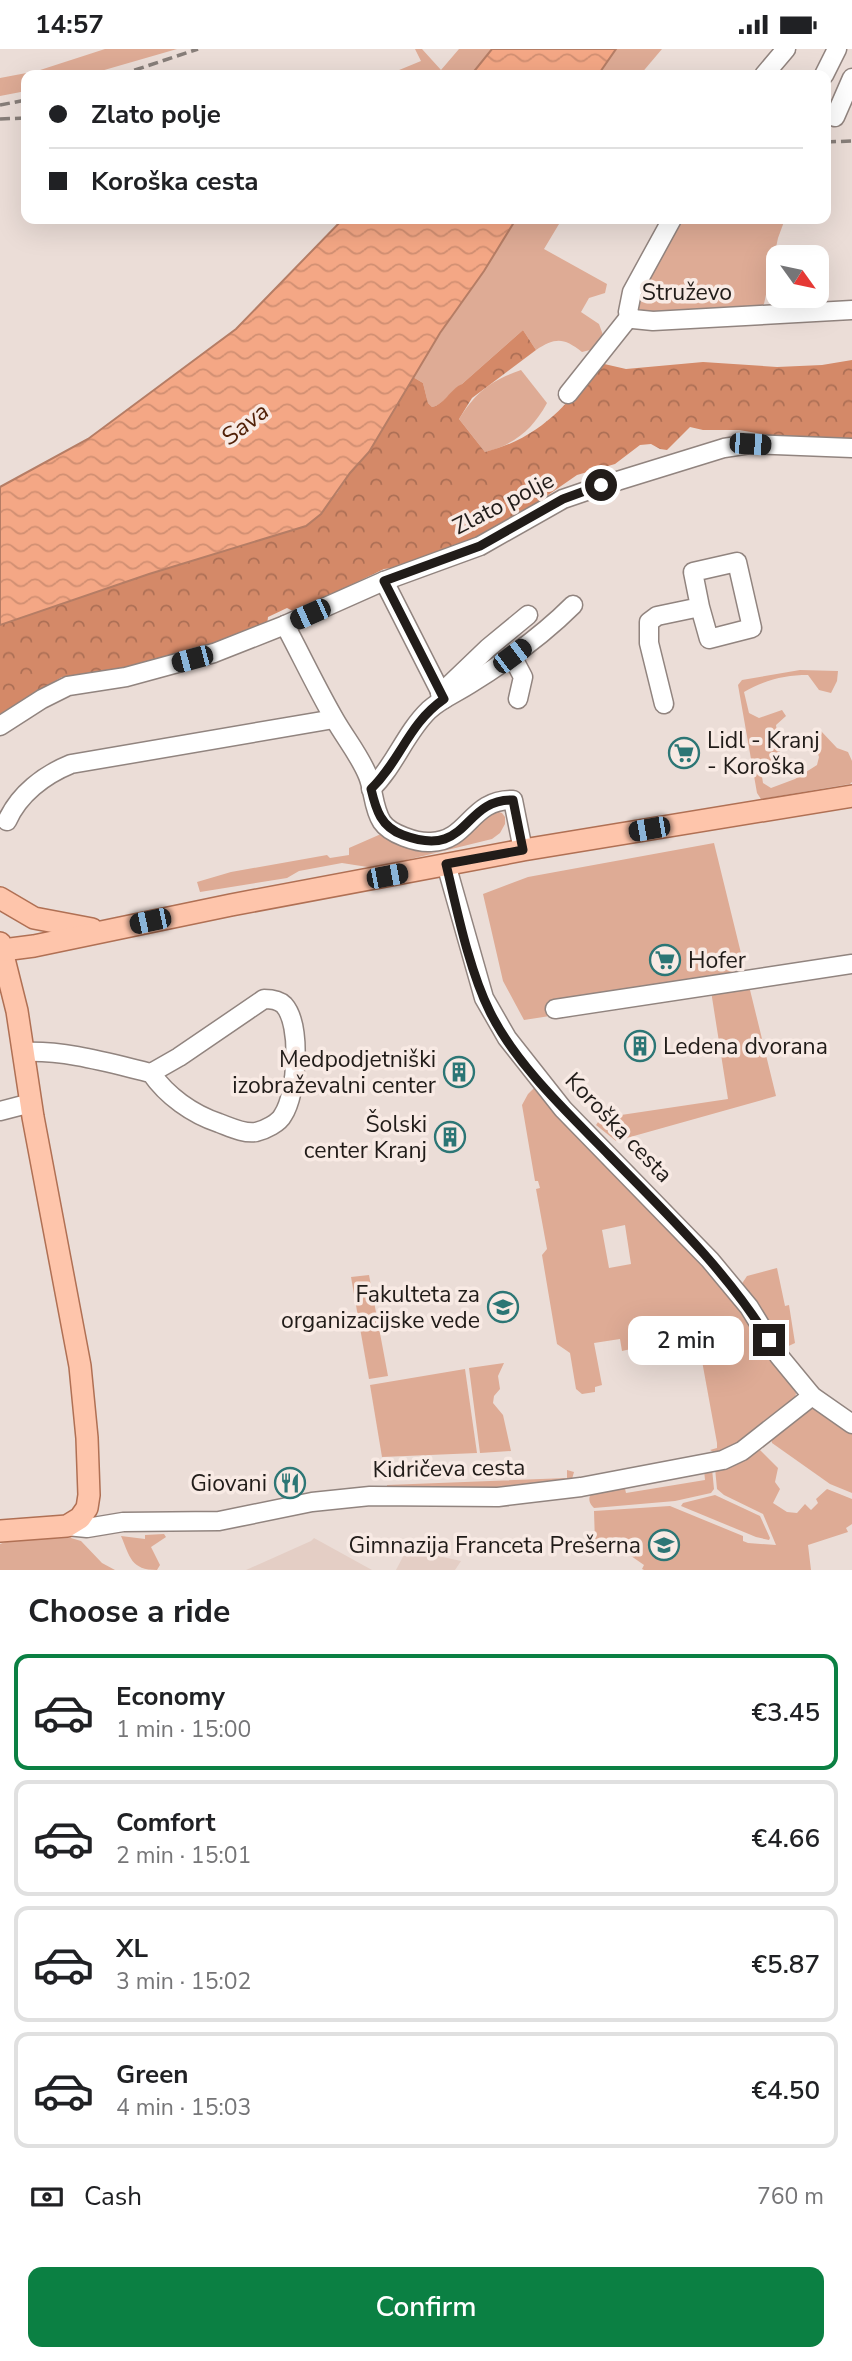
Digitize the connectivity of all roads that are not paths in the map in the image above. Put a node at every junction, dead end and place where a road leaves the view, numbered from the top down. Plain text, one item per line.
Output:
1 (786, 49) edge
2 (837, 49) edge
3 (768, 70) edge
4 (826, 70) edge
5 (852, 78) edge
6 (838, 117) edge
7 (669, 224) edge
8 (852, 310) edge
9 (630, 316) junction
10 (568, 394) dead end
11 (852, 449) edge
12 (384, 581) junction
13 (573, 605) dead end
14 (700, 607) junction
15 (528, 615) dead end
16 (285, 625) junction
17 (512, 656) junction
18 (442, 697) junction
19 (518, 699) dead end
20 (664, 704) dead end
21 (334, 719) junction
22 (0, 726) edge
23 (371, 789) junction
24 (852, 796) edge
25 (7, 821) dead end
26 (523, 850) junction
27 (446, 864) junction
28 (0, 898) edge
29 (104, 931) junction
30 (1, 948) edge
31 (852, 964) edge
32 (555, 1010) dead end
33 (23, 1052) junction
34 (151, 1073) junction
35 (31, 1103) junction
36 (0, 1111) edge
37 (811, 1396) junction
38 (852, 1424) edge
39 (67, 1526) junction
40 (0, 1531) edge

1 - 3 street
2 - 4 street
5 - 6 street
7 - 9 street, Struževo
8 - 9 street, Struževo
9 - 10 street
11 - 12 street, Zlato polje
12 - 16 street, Zlato polje
12 - 18 street
13 - 17 street
14 - 14 street
14 - 20 street
15 - 18 street
16 - 21 street
16 - 22 street, Zlato polje
17 - 18 street
17 - 19 street
18 - 23 street
21 - 23 street
21 - 25 street
23 - 26 street
24 - 26 main road
26 - 27 main road
27 - 29 main road
27 - 37 street, Koroška cesta
28 - 29 main road
29 - 30 main road
30 - 33 main road
31 - 32 street
33 - 34 street
33 - 35 main road
34 - 34 street
35 - 36 street
35 - 39 main road
37 - 38 street, Koroška cesta
37 - 39 street, Kidričeva cesta
39 - 40 main road, Kidričeva cesta

